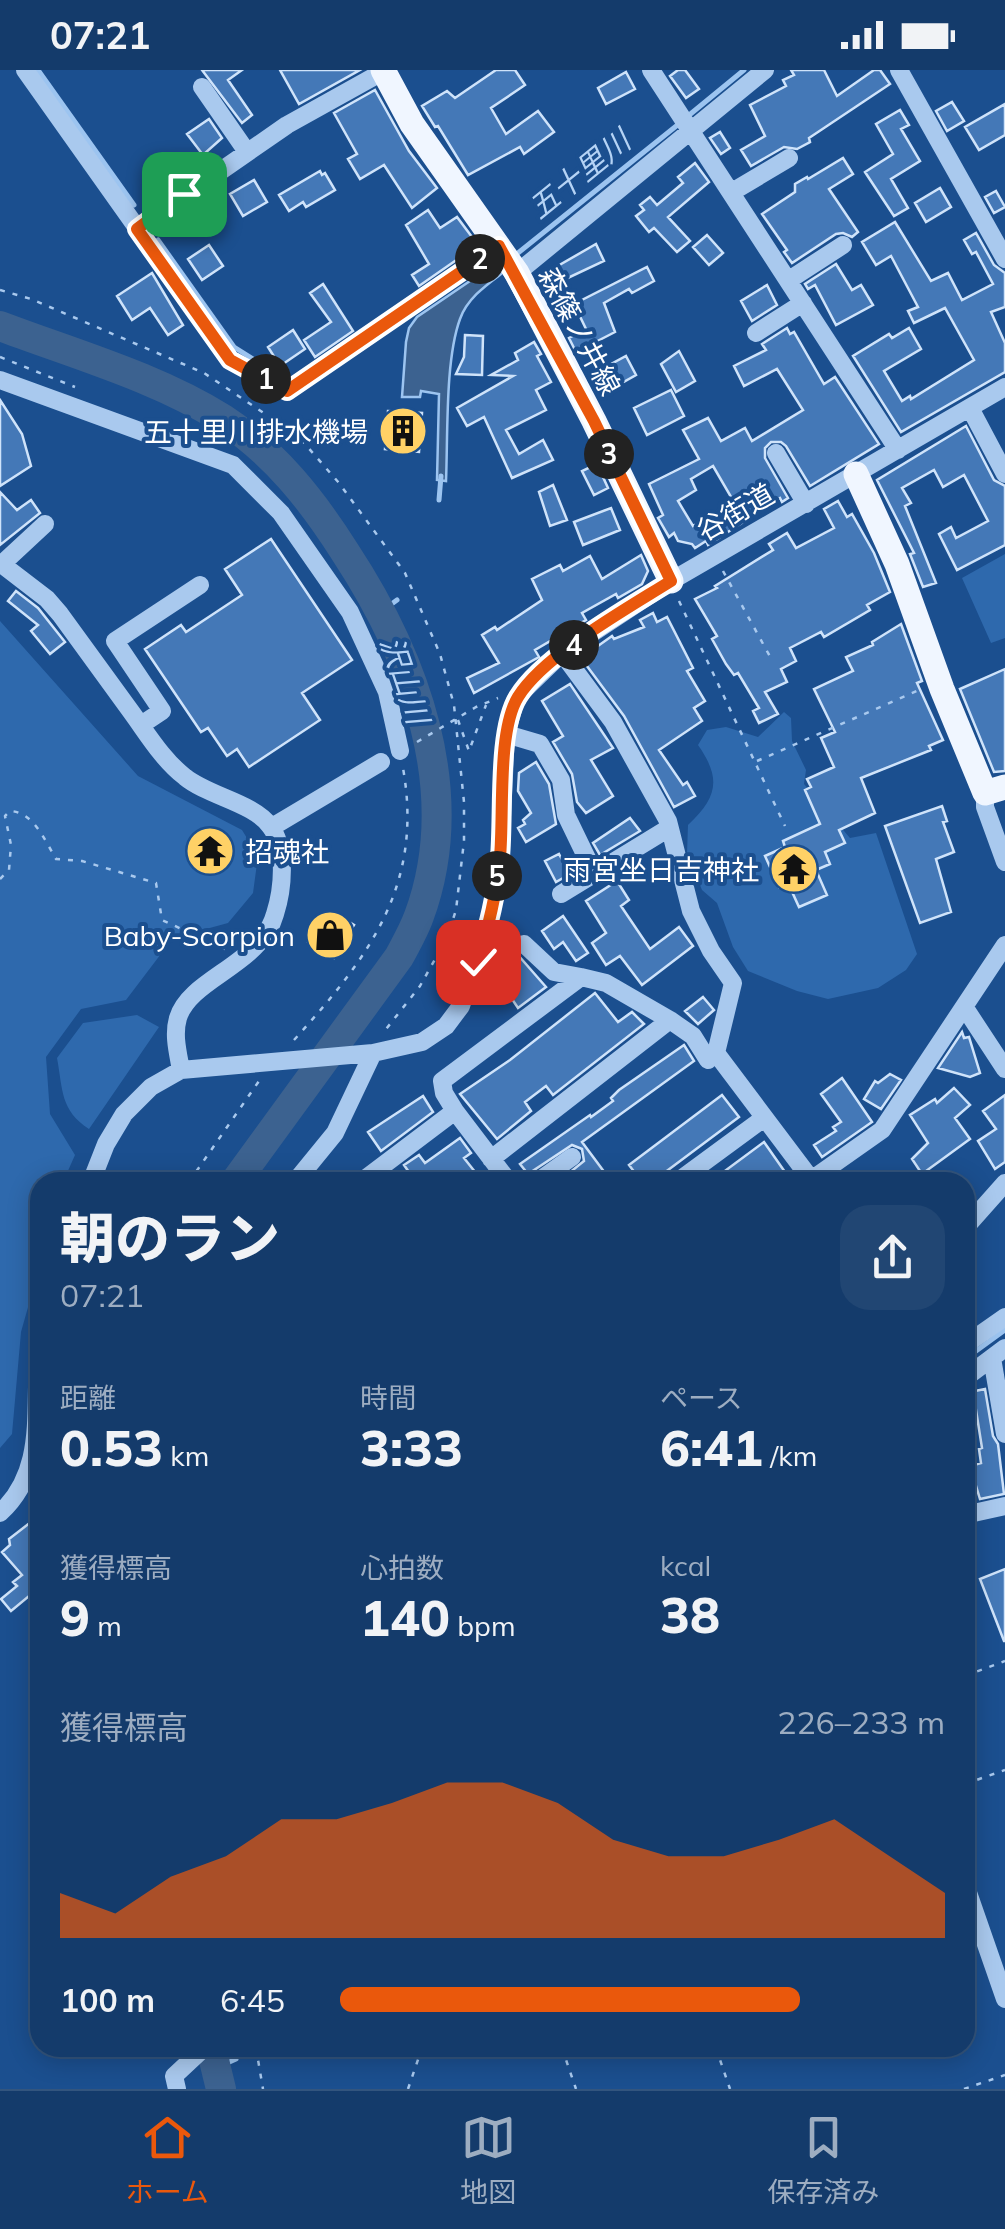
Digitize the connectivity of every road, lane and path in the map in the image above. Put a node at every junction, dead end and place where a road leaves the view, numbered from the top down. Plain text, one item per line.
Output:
1 (24, 70) edge
2 (384, 70) edge
3 (650, 70) edge
4 (765, 70) edge
5 (899, 70) edge
6 (202, 87) dead end
7 (688, 123) junction
8 (248, 152) junction
9 (789, 158) dead end
10 (732, 192) junction
11 (137, 229) junction
12 (844, 246) dead end
13 (1005, 258) edge
14 (509, 260) junction
15 (790, 280) junction
16 (0, 290) edge
17 (803, 302) junction
18 (756, 333) dead end
19 (0, 380) edge
20 (1005, 387) edge
21 (970, 408) junction
22 (898, 450) junction
23 (776, 453) dead end
24 (856, 474) junction
25 (1005, 474) edge
26 (806, 504) junction
27 (45, 524) dead end
28 (1, 564) edge
29 (720, 566) dead end
30 (200, 585) dead end
31 (673, 587) junction
32 (562, 653) junction
33 (773, 662) dead end
34 (939, 681) junction
35 (486, 704) dead end
36 (476, 706) dead end
37 (454, 720) junction
38 (141, 725) junction
39 (506, 734) junction
40 (400, 752) junction
41 (380, 762) dead end
42 (755, 762) junction
43 (995, 790) edge
44 (785, 826) dead end
45 (272, 827) junction
46 (669, 828) junction
47 (1005, 862) edge
48 (595, 875) junction
49 (0, 879) edge
50 (560, 894) dead end
51 (524, 944) dead end
52 (1005, 945) edge
53 (245, 958) junction
54 (581, 977) junction
55 (965, 1008) junction
56 (670, 1020) junction
57 (366, 1053) junction
58 (716, 1053) junction
59 (283, 1056) junction
60 (1005, 1069) edge
61 (181, 1070) junction
62 (455, 1111) junction
63 (764, 1118) junction
64 (572, 1156) dead end
65 (491, 1158) junction
66 (95, 1172) edge
67 (197, 1172) edge
68 (303, 1172) edge
69 (375, 1172) edge
70 (501, 1172) edge
71 (550, 1172) edge
72 (690, 1172) edge
73 (804, 1172) edge
74 (825, 1172) edge
75 (1005, 1183) edge
76 (975, 1217) edge
77 (1005, 1316) edge
78 (975, 1338) edge
79 (998, 1353) edge
80 (975, 1370) edge
81 (1005, 1434) edge
82 (30, 1468) edge
83 (1005, 1506) edge
84 (0, 1513) edge
85 (975, 1513) edge
86 (1005, 1661) edge
87 (975, 1672) edge
88 (1005, 1770) edge
89 (975, 1780) edge
90 (975, 1913) edge
91 (1005, 1999) edge
92 (194, 2057) edge
93 (257, 2057) edge
94 (419, 2057) edge
95 (565, 2057) edge
96 (719, 2057) edge
97 (1005, 2075) edge
98 (177, 2089) edge
99 (262, 2089) edge
100 (408, 2089) edge
101 (576, 2089) edge
102 (730, 2089) edge
103 (964, 2089) edge

1 - 11 street
2 - 8 street
2 - 14 main road, 森篠ノ井線
3 - 7 street
4 - 7 street
5 - 13 street
6 - 8 street
7 - 10 street
7 - 14 street
8 - 11 street
9 - 10 street
10 - 15 street
11 - 14 street
12 - 15 street
14 - 31 main road, 森篠ノ井線
15 - 17 street
16 - 37 path
17 - 18 street
17 - 22 street
19 - 40 street
20 - 21 street, 谷街道
21 - 22 street, 谷街道
21 - 25 street
22 - 24 street, 谷街道
23 - 26 street
24 - 26 street, 谷街道
24 - 34 main road
26 - 31 street, 谷街道
27 - 28 street
28 - 38 street
29 - 33 path
30 - 38 street
31 - 32 street, 谷街道
31 - 42 path
32 - 39 street, 谷街道
32 - 46 street
34 - 42 path
34 - 43 main road
35 - 37 path
36 - 37 path
37 - 40 path
37 - 57 path
38 - 45 street
39 - 48 street
39 - 57 street, 谷街道
40 - 59 path
41 - 45 street
42 - 44 path
43 - 47 street
45 - 53 street
46 - 48 street
46 - 58 street
48 - 50 street
49 - 53 path
51 - 54 street
52 - 55 street
53 - 61 street
54 - 56 street
54 - 62 street
55 - 60 street
55 - 74 street
56 - 58 street
56 - 65 street
57 - 59 street, 谷街道
57 - 68 street
58 - 63 street
59 - 61 street
59 - 67 path
61 - 66 street
62 - 65 street
62 - 69 street
63 - 72 street
63 - 73 street
64 - 71 street
65 - 70 street
75 - 76 street
77 - 78 street
79 - 80 street
79 - 81 street
82 - 84 street
83 - 85 street
86 - 87 path
88 - 89 path
90 - 91 street
92 - 98 street
93 - 99 path
94 - 100 path
95 - 101 path
96 - 102 path
97 - 103 path

